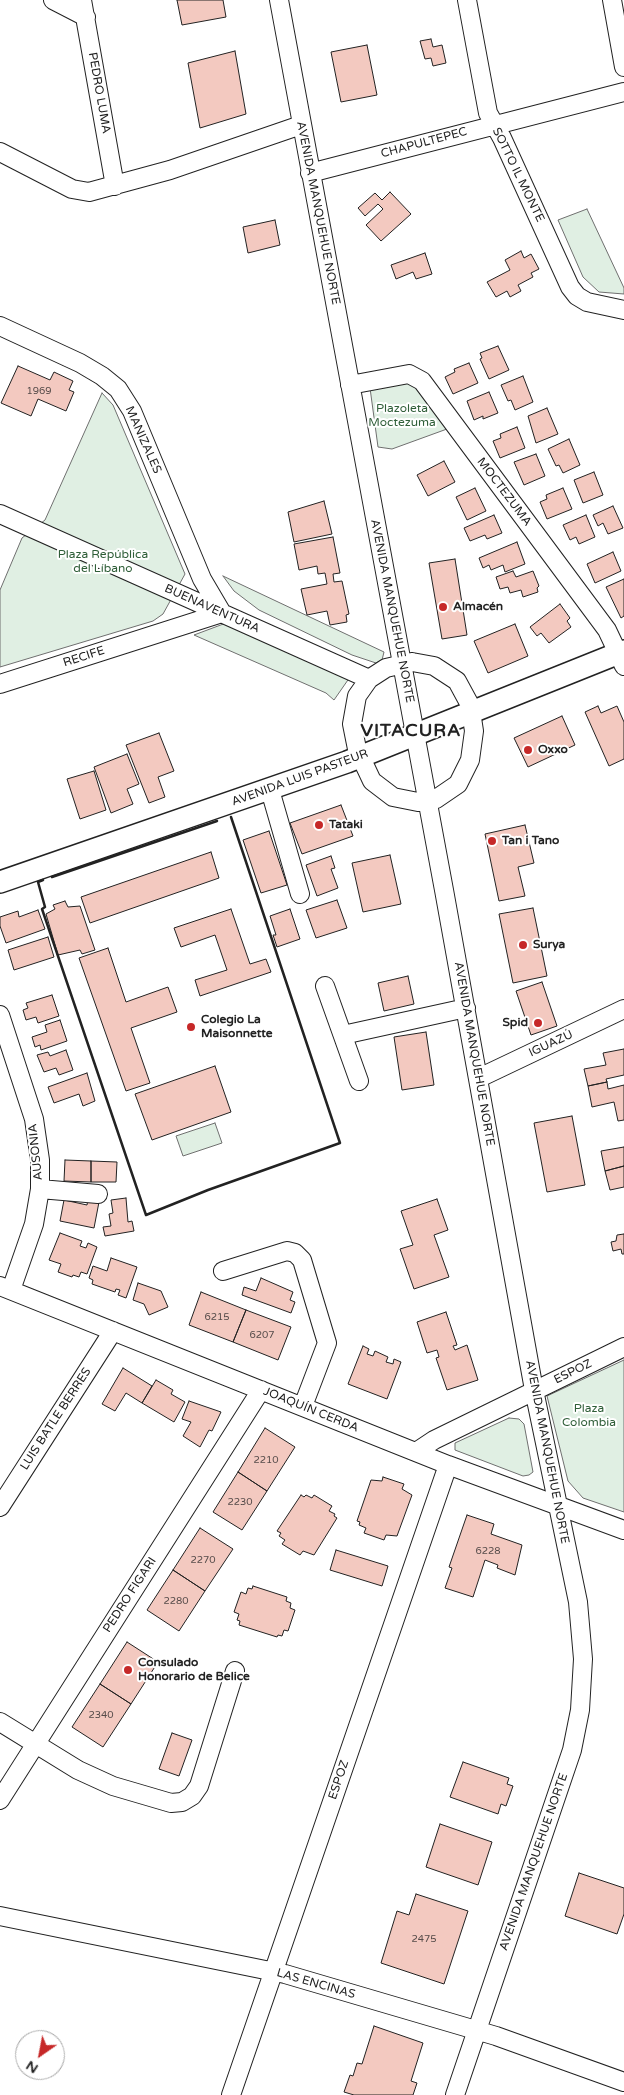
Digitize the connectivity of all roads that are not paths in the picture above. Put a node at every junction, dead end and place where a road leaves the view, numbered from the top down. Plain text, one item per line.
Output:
1 (53, 0) edge
2 (279, 0) edge
3 (467, 0) edge
4 (612, 0) edge
5 (84, 9) edge
6 (624, 67) edge
7 (624, 92) edge
8 (302, 125) junction
9 (494, 125) junction
10 (0, 152) edge
11 (310, 173) junction
12 (115, 186) junction
13 (624, 310) edge
14 (0, 326) edge
15 (350, 386) junction
16 (0, 514) edge
17 (183, 596) junction
18 (222, 613) junction
19 (168, 630) junction
20 (622, 657) edge
21 (402, 664) junction
22 (369, 679) junction
23 (0, 684) edge
24 (472, 713) junction
25 (416, 735) junction
26 (360, 757) junction
27 (270, 790) junction
28 (428, 801) junction
29 (0, 882) edge
30 (300, 894) dead end
31 (325, 986) dead end
32 (466, 1008) junction
33 (624, 1009) edge
34 (0, 1014) edge
35 (343, 1035) junction
36 (479, 1078) junction
37 (359, 1081) dead end
38 (40, 1189) junction
39 (98, 1194) dead end
40 (223, 1271) dead end
41 (6, 1288) edge
42 (113, 1331) junction
43 (624, 1347) edge
44 (261, 1390) junction
45 (534, 1390) junction
46 (303, 1406) junction
47 (416, 1452) junction
48 (448, 1465) junction
49 (559, 1506) junction
50 (0, 1507) edge
51 (624, 1530) edge
52 (235, 1671) dead end
53 (0, 1722) edge
54 (35, 1743) junction
55 (0, 1800) edge
56 (0, 1916) edge
57 (273, 1972) junction
58 (477, 2031) junction
59 (624, 2082) edge
60 (231, 2095) edge
61 (455, 2095) edge

1 - 5 street
2 - 8 street, AVENIDA MANQUEHUE NORTE
3 - 9 street, SOTTO IL MONTE
4 - 6 street
5 - 12 street, PEDRO LUMA
7 - 9 street, CHAPULTEPEC
8 - 11 street, AVENIDA MANQUEHUE NORTE
8 - 12 street
9 - 11 street, CHAPULTEPEC
9 - 13 street, SOTTO IL MONTE
10 - 12 street
11 - 15 street, AVENIDA MANQUEHUE NORTE
14 - 18 street, MANIZALES
15 - 20 street, MOCTEZUMA
15 - 21 street, AVENIDA MANQUEHUE NORTE
16 - 17 street, BUENAVENTURA
17 - 18 street, BUENAVENTURA
17 - 19 street
18 - 19 street, RECIFE
18 - 22 street, BUENAVENTURA
19 - 23 street, RECIFE
20 - 24 main road, AVENIDA LUIS PASTEUR
21 - 22 street
21 - 24 street
21 - 25 street, AVENIDA MANQUEHUE NORTE
22 - 26 street
24 - 25 main road, AVENIDA LUIS PASTEUR
24 - 28 street
25 - 26 main road, AVENIDA LUIS PASTEUR
25 - 28 street, AVENIDA MANQUEHUE NORTE
26 - 27 main road, AVENIDA LUIS PASTEUR
26 - 28 street
27 - 29 main road, AVENIDA LUIS PASTEUR
27 - 30 street
28 - 32 street, AVENIDA MANQUEHUE NORTE
31 - 35 street
32 - 35 street
32 - 36 street, AVENIDA MANQUEHUE NORTE
33 - 36 street, IGUAZÚ
34 - 38 street, AUSONIA
35 - 37 street
36 - 45 street, AVENIDA MANQUEHUE NORTE
38 - 39 street
38 - 41 street, AUSONIA
40 - 46 street
41 - 42 street, JOAQUÍN CERDA
42 - 44 street, JOAQUÍN CERDA
42 - 50 street, LUIS BATLE BERRES
43 - 45 street, ESPOZ
44 - 46 street, JOAQUÍN CERDA
44 - 54 street, PEDRO FIGARI
45 - 47 street, ESPOZ
45 - 49 street, AVENIDA MANQUEHUE NORTE
46 - 47 street, JOAQUÍN CERDA
47 - 48 street, JOAQUÍN CERDA
48 - 49 street, JOAQUÍN CERDA
48 - 57 street, ESPOZ
49 - 51 street, JOAQUÍN CERDA
49 - 58 street, AVENIDA MANQUEHUE NORTE
52 - 54 street
53 - 54 street
54 - 55 street, PEDRO FIGARI
56 - 57 street, LAS ENCINAS
57 - 58 street, LAS ENCINAS
57 - 60 street, ESPOZ
58 - 59 street, LAS ENCINAS
58 - 61 street, AVENIDA MANQUEHUE NORTE

